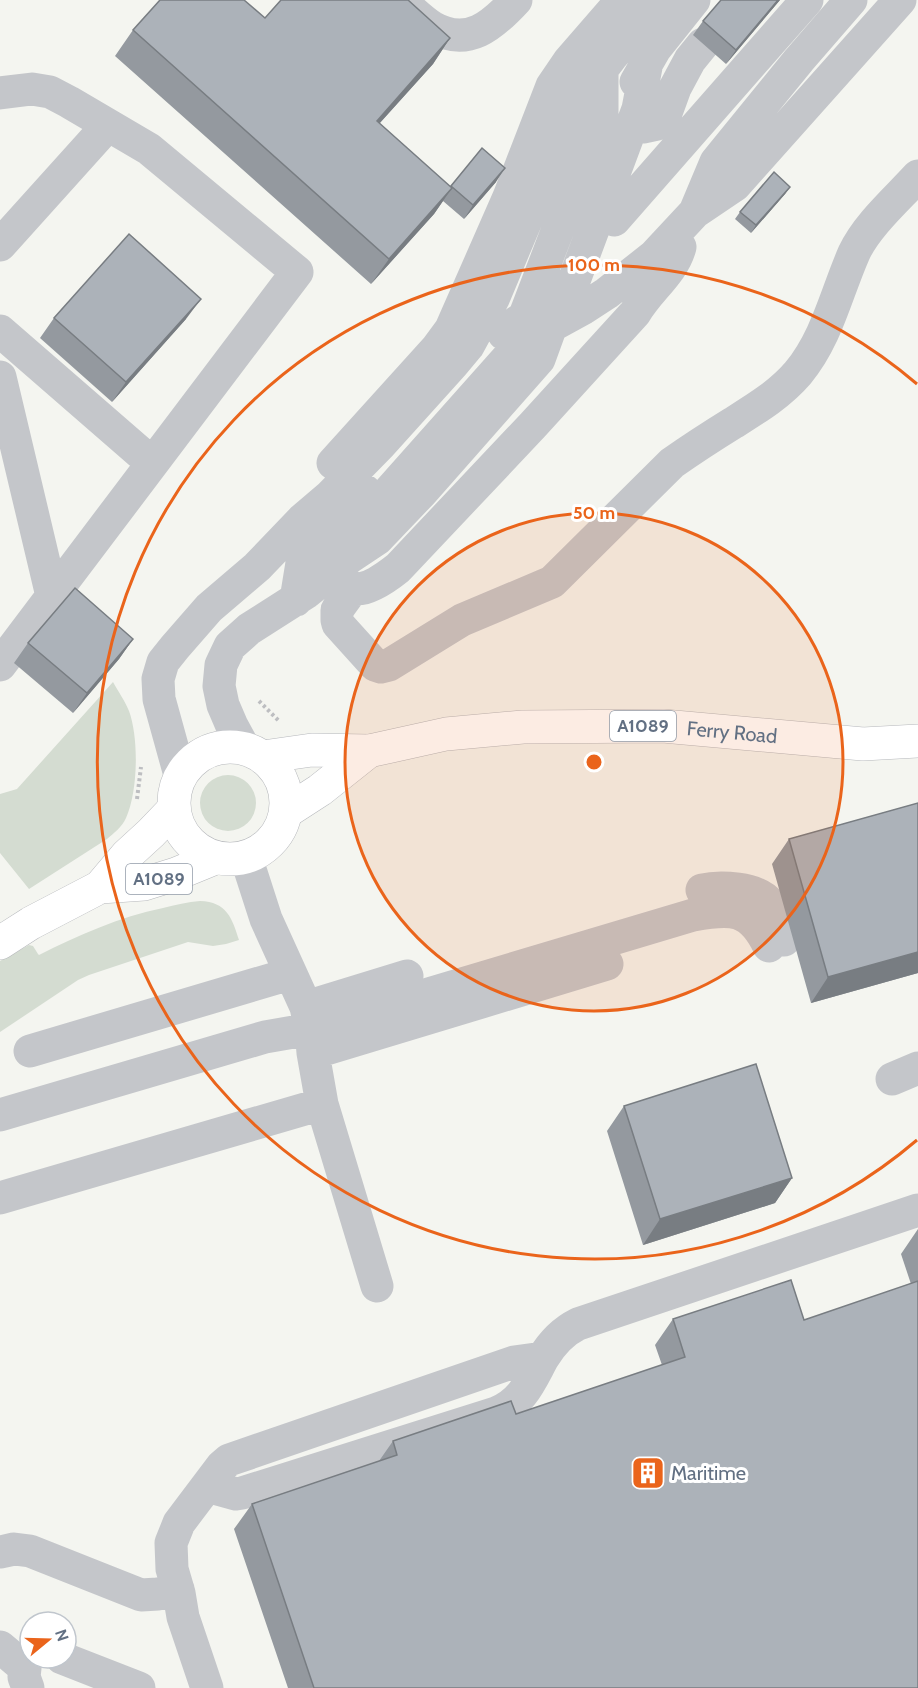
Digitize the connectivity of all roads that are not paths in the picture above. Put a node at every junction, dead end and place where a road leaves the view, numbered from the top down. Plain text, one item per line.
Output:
1 (400, 0) edge
2 (516, 0) edge
3 (622, 0) edge
4 (660, 0) edge
5 (694, 0) edge
6 (807, 0) edge
7 (850, 0) edge
8 (900, 0) edge
9 (703, 44) dead end
10 (607, 66) junction
11 (644, 74) junction
12 (0, 93) edge
13 (108, 125) junction
14 (643, 127) junction
15 (918, 176) edge
16 (691, 217) junction
17 (608, 229) junction
18 (0, 245) edge
19 (594, 289) junction
20 (542, 314) junction
21 (0, 331) edge
22 (485, 356) junction
23 (0, 377) edge
24 (152, 463) junction
25 (321, 514) junction
26 (343, 575) junction
27 (52, 596) junction
28 (296, 600) junction
29 (1, 660) edge
30 (918, 741) edge
31 (369, 751) junction
32 (254, 753) junction
33 (180, 776) junction
34 (174, 808) junction
35 (285, 812) junction
36 (231, 857) junction
37 (100, 887) junction
38 (0, 943) edge
39 (290, 974) junction
40 (310, 1030) junction
41 (30, 1051) dead end
42 (322, 1104) junction
43 (0, 1115) edge
44 (0, 1198) edge
45 (918, 1210) edge
46 (377, 1286) dead end
47 (0, 1552) edge
48 (178, 1589) junction
49 (0, 1647) edge
50 (78, 1664) edge
51 (31, 1671) edge
52 (139, 1688) edge
53 (207, 1688) edge

1 - 2 lane
3 - 25 lane
4 - 10 lane
5 - 11 lane
6 - 17 lane
7 - 16 lane
8 - 16 lane
9 - 14 lane
10 - 20 lane
10 - 22 lane
10 - 25 lane
11 - 14 lane
11 - 19 lane
11 - 20 lane
12 - 13 lane
13 - 18 lane
13 - 24 lane
14 - 17 lane
15 - 26 lane
16 - 19 lane
16 - 26 lane
17 - 19 lane
19 - 20 lane
20 - 22 lane
20 - 26 lane
21 - 24 lane
22 - 25 lane
23 - 27 lane
24 - 27 lane
25 - 28 lane
25 - 33 lane
26 - 28 lane
27 - 29 lane
28 - 32 lane
30 - 31 highway, Ferry Road / A1089
31 - 32 highway, Ferry Road / A1089
31 - 35 highway, Ferry Road / A1089
32 - 33 highway
32 - 35 highway
33 - 34 highway
34 - 36 highway
34 - 37 highway, A1089
35 - 36 highway
36 - 37 highway, A1089
36 - 39 lane
37 - 38 highway, A1089
39 - 40 lane
39 - 41 lane
40 - 40 lane
40 - 42 lane
40 - 43 lane
42 - 44 lane
42 - 46 lane
45 - 48 lane
47 - 48 lane
48 - 53 lane
49 - 51 lane
50 - 52 lane

